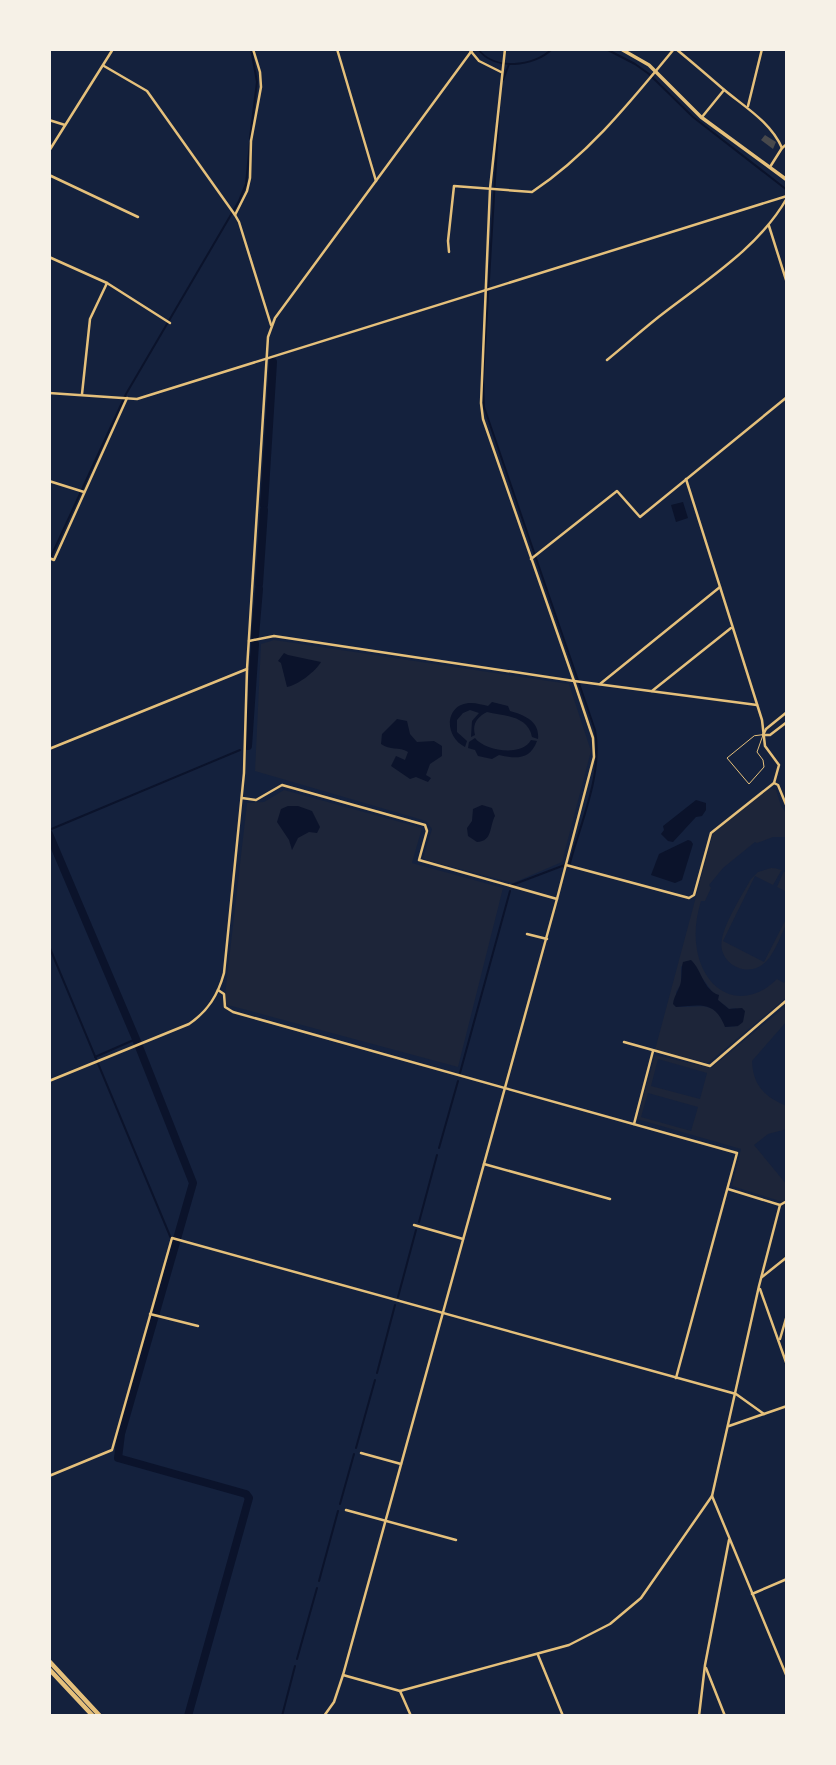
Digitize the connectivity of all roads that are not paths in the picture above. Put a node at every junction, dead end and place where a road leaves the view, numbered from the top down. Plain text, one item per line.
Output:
1 (113, 49) edge
2 (253, 49) edge
3 (337, 49) edge
4 (505, 49) edge
5 (621, 49) edge
6 (675, 49) edge
7 (762, 49) edge
8 (471, 50) edge
9 (104, 66) junction
10 (501, 72) junction
11 (653, 74) junction
12 (724, 90) junction
13 (748, 106) junction
14 (701, 117) junction
15 (49, 121) edge
16 (65, 125) junction
17 (787, 144) edge
18 (782, 148) junction
19 (49, 151) edge
20 (770, 167) junction
21 (49, 175) edge
22 (787, 180) edge
23 (376, 181) junction
24 (493, 189) junction
25 (787, 197) edge
26 (235, 215) junction
27 (138, 217) dead end
28 (769, 226) junction
29 (449, 252) dead end
30 (49, 257) edge
31 (107, 283) junction
32 (787, 283) edge
33 (486, 290) junction
34 (170, 323) dead end
35 (271, 325) junction
36 (266, 358) junction
37 (607, 360) dead end
38 (49, 393) edge
39 (82, 394) junction
40 (787, 397) edge
41 (127, 398) junction
42 (686, 479) junction
43 (49, 481) edge
44 (84, 492) junction
45 (49, 558) edge
46 (531, 559) junction
47 (720, 587) junction
48 (732, 627) junction
49 (249, 640) junction
50 (247, 669) junction
51 (574, 681) junction
52 (600, 684) junction
53 (652, 691) junction
54 (757, 705) junction
55 (787, 712) edge
56 (787, 722) edge
57 (763, 735) junction
58 (49, 749) edge
59 (774, 783) junction
60 (242, 799) junction
61 (787, 807) edge
62 (566, 865) junction
63 (557, 900) junction
64 (527, 934) dead end
65 (547, 939) junction
66 (218, 990) junction
67 (787, 1000) edge
68 (624, 1042) dead end
69 (653, 1051) junction
70 (49, 1081) edge
71 (505, 1089) junction
72 (634, 1124) junction
73 (484, 1164) junction
74 (728, 1189) junction
75 (610, 1199) dead end
76 (787, 1201) edge
77 (780, 1205) junction
78 (414, 1225) dead end
79 (463, 1239) junction
80 (787, 1257) edge
81 (761, 1278) junction
82 (759, 1286) junction
83 (150, 1314) junction
84 (442, 1314) junction
85 (787, 1315) edge
86 (198, 1326) dead end
87 (779, 1340) junction
88 (787, 1365) edge
89 (676, 1378) junction
90 (736, 1394) junction
91 (787, 1406) edge
92 (764, 1414) junction
93 (729, 1426) junction
94 (361, 1453) dead end
95 (401, 1464) junction
96 (49, 1476) edge
97 (712, 1496) junction
98 (346, 1510) dead end
99 (386, 1521) junction
100 (729, 1539) junction
101 (456, 1541) dead end
102 (787, 1578) edge
103 (752, 1594) junction
104 (538, 1655) junction
105 (49, 1661) edge
106 (705, 1665) junction
107 (49, 1668) edge
108 (343, 1675) junction
109 (787, 1677) edge
110 (400, 1691) junction
111 (93, 1716) edge
112 (100, 1716) edge
113 (324, 1716) edge
114 (411, 1716) edge
115 (563, 1716) edge
116 (699, 1716) edge
117 (725, 1716) edge

1 - 9 street
2 - 26 street
3 - 23 street
4 - 10 street
5 - 11 main road
6 - 11 street
6 - 12 street
7 - 13 street
8 - 10 street
8 - 23 street
9 - 16 street
9 - 26 street
10 - 24 street
11 - 14 main road
11 - 24 street
12 - 13 street
12 - 14 street
13 - 18 street
14 - 20 main road
15 - 16 street
16 - 19 street
17 - 18 street
18 - 20 street
20 - 22 main road
21 - 27 street
23 - 35 street
24 - 29 street
24 - 33 street
25 - 28 street
25 - 33 street
26 - 35 street
28 - 32 street
28 - 37 street
30 - 31 street
31 - 34 street
31 - 39 street
33 - 36 street
33 - 46 street
35 - 36 street
36 - 41 street
36 - 49 street
38 - 39 street
39 - 41 street
40 - 42 street
41 - 44 street
42 - 46 street
42 - 47 street
43 - 44 street
44 - 45 street
46 - 51 street
47 - 48 street
47 - 52 street
48 - 53 street
48 - 54 street
49 - 50 street
49 - 51 street
50 - 58 street
50 - 60 street
51 - 52 street
51 - 62 street
52 - 53 street
53 - 54 street
54 - 57 street
55 - 57 street
56 - 57 street
57 - 57 lane
57 - 59 street
59 - 61 street
59 - 62 street
60 - 63 street
60 - 66 street
62 - 63 street
63 - 65 street
64 - 65 street
65 - 71 street
66 - 70 street
66 - 71 street
67 - 69 street
68 - 69 street
69 - 72 street
71 - 72 street
71 - 73 street
72 - 74 street
73 - 75 street
73 - 79 street
74 - 77 street
74 - 89 street
76 - 77 street
77 - 81 street
78 - 79 street
79 - 84 street
80 - 81 street
81 - 82 street
82 - 87 street
82 - 90 street
83 - 84 street
83 - 86 street
83 - 96 street
84 - 89 street
84 - 95 street
85 - 87 street
87 - 88 street
89 - 90 street
90 - 92 street
90 - 93 street
91 - 92 street
92 - 93 street
93 - 97 street
94 - 95 street
95 - 99 street
97 - 100 street
97 - 104 street
98 - 99 street
99 - 101 street
99 - 108 street
100 - 103 street
100 - 106 street
102 - 103 street
103 - 109 street
104 - 110 street
104 - 115 street
105 - 112 highway
106 - 116 street
106 - 117 street
107 - 111 highway
108 - 110 street
108 - 113 street
110 - 114 street

